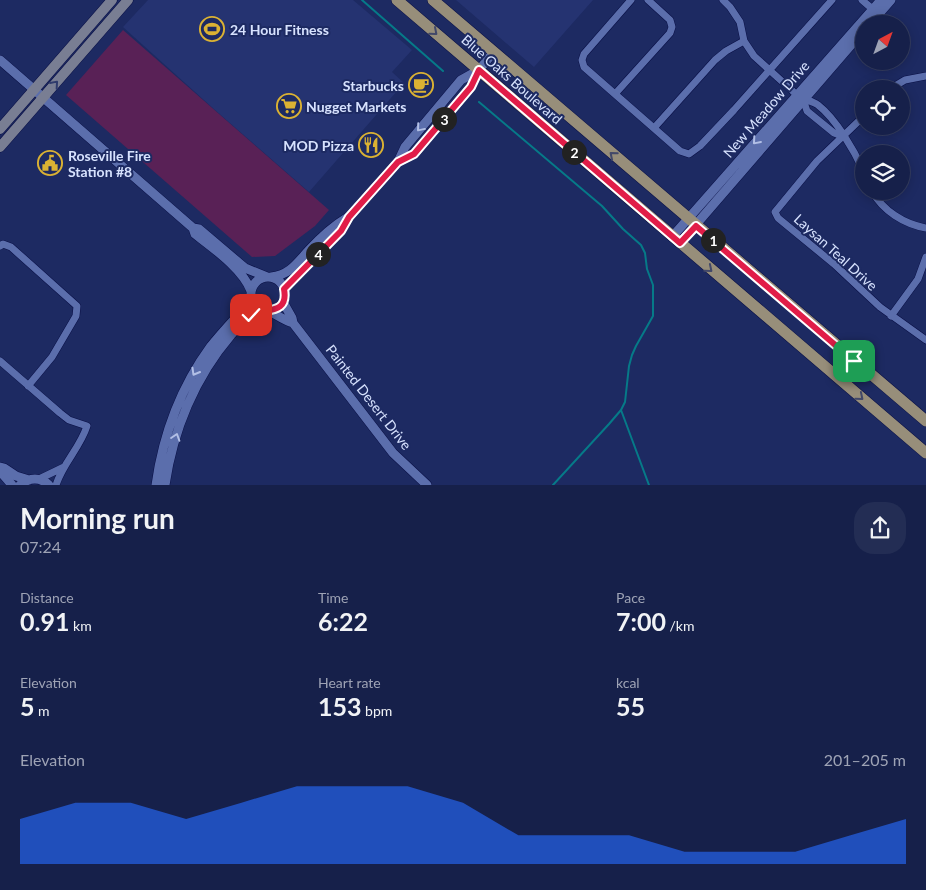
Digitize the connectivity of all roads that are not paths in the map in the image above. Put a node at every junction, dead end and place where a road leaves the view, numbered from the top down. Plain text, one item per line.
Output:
1 (112, 0) edge
2 (128, 0) edge
3 (397, 0) edge
4 (433, 0) edge
5 (631, 0) edge
6 (648, 0) edge
7 (723, 0) edge
8 (832, 0) edge
9 (862, 0) edge
10 (881, 0) edge
11 (891, 0) edge
12 (876, 12) junction
13 (874, 15) edge
14 (855, 39) edge
15 (744, 41) junction
16 (493, 53) junction
17 (0, 60) edge
18 (479, 70) junction
19 (769, 70) junction
20 (926, 76) edge
21 (905, 80) edge
22 (35, 90) junction
23 (615, 94) junction
24 (43, 97) junction
25 (800, 97) junction
26 (829, 116) junction
27 (822, 123) junction
28 (855, 124) edge
29 (654, 128) junction
30 (0, 129) edge
31 (842, 136) junction
32 (0, 147) edge
33 (855, 154) edge
34 (398, 162) junction
35 (879, 200) edge
36 (349, 217) junction
37 (692, 222) junction
38 (193, 228) junction
39 (926, 228) edge
40 (676, 240) junction
41 (0, 246) edge
42 (926, 257) edge
43 (266, 276) junction
44 (284, 289) junction
45 (252, 295) junction
46 (283, 302) junction
47 (267, 311) junction
48 (891, 316) junction
49 (293, 323) junction
50 (926, 340) edge
51 (0, 361) edge
52 (28, 386) junction
53 (926, 422) edge
54 (913, 442) junction
55 (926, 448) edge
56 (926, 453) edge
57 (64, 466) junction
58 (0, 469) edge
59 (39, 479) junction
60 (24, 482) edge
61 (12, 485) edge
62 (49, 485) edge
63 (56, 485) edge
64 (156, 485) edge
65 (165, 485) edge
66 (427, 485) edge

1 - 22 main road
24 -> 2 main road
3 -> 18 main road, Blue Oaks Boulevard
4 - 16 main road, Blue Oaks Boulevard
5 - 23 street
6 - 23 street
7 - 15 street
8 - 19 street
9 - 12 street
10 - 12 street, New Meadow Drive
11 - 12 street, New Meadow Drive
12 - 13 street, New Meadow Drive
12 - 25 street, New Meadow Drive
14 - 25 street, New Meadow Drive
15 - 19 street
15 - 29 street
16 - 18 street
37 -> 16 main road, Blue Oaks Boulevard
17 - 22 street
18 -> 34 street
18 - 34 street
18 - 40 main road, Blue Oaks Boulevard
19 - 25 street
19 - 29 street
20 - 21 street
22 - 24 street
22 - 30 main road
23 - 29 street
24 - 32 main road
24 - 38 street
25 - 26 street
25 - 27 street
25 - 37 street, New Meadow Drive
26 - 27 street
26 - 31 street
27 - 31 street
28 - 31 street
31 - 33 street
31 - 48 street, Laysan Teal Drive
34 - 36 street
35 - 39 street
36 - 43 street
36 - 44 street
37 - 40 street, New Meadow Drive
37 - 53 main road, Blue Oaks Boulevard
38 - 43 street
38 - 45 street
40 -> 54 main road, Blue Oaks Boulevard
41 - 52 street
42 - 48 street
43 - 44 street
43 - 45 street
44 - 46 street
45 - 47 street
45 -> 64 street
46 - 47 street
46 - 49 street, Painted Desert Drive
47 - 49 street, Painted Desert Drive
65 -> 47 street
48 - 50 street
49 - 66 street, Painted Desert Drive
51 - 52 street
52 - 57 street
54 - 55 main road
54 - 56 main road, Blue Oaks Boulevard
57 - 59 street
57 - 63 street
58 - 60 street
58 - 61 street
59 - 60 street
59 - 62 street

